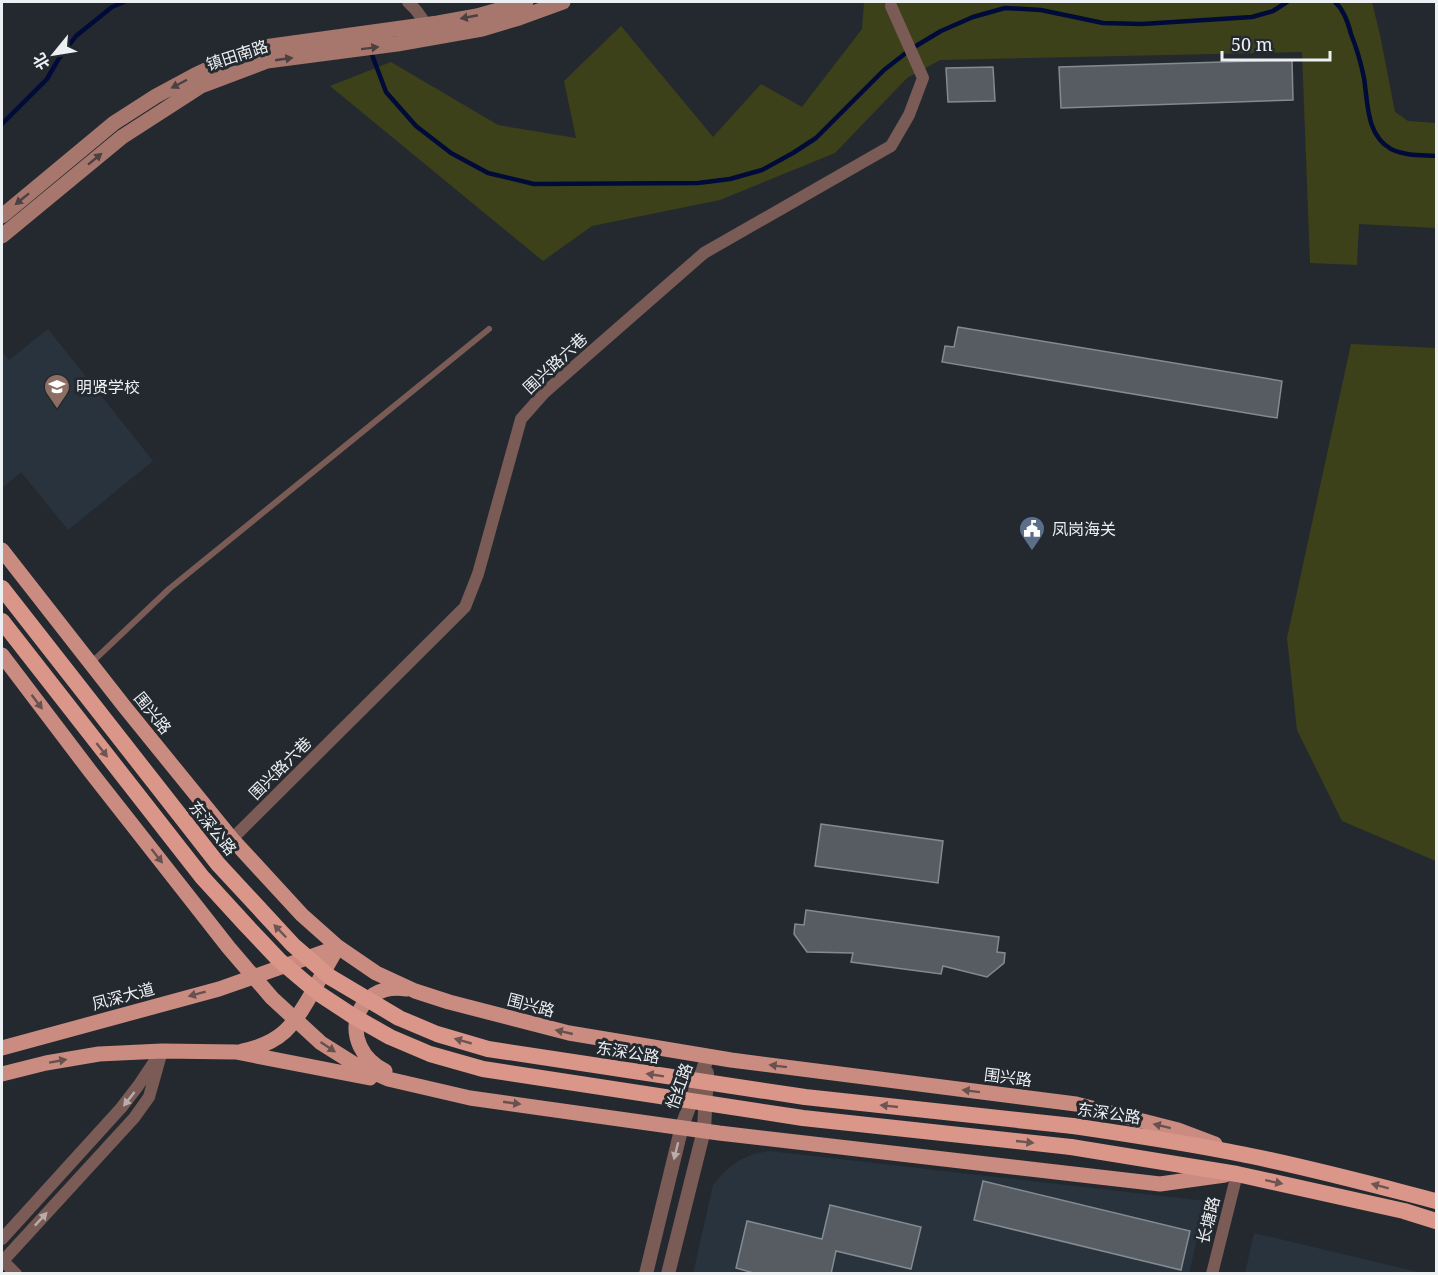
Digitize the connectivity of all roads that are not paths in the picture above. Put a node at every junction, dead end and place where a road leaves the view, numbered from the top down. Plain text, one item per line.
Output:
1 (408, 2) edge
2 (526, 2) edge
3 (563, 2) edge
4 (891, 6) dead end
5 (428, 32) junction
6 (2, 216) edge
7 (2, 236) edge
8 (489, 329) dead end
9 (2, 550) edge
10 (2, 588) edge
11 (2, 621) edge
12 (2, 655) edge
13 (90, 663) junction
14 (232, 839) junction
15 (338, 947) junction
16 (253, 977) junction
17 (416, 991) junction
18 (296, 1021) junction
19 (2, 1048) edge
20 (162, 1051) junction
21 (236, 1052) junction
22 (708, 1056) junction
23 (2, 1074) edge
24 (426, 1088) junction
25 (682, 1126) junction
26 (705, 1130) junction
27 (1237, 1153) junction
28 (1237, 1173) junction
29 (1437, 1201) edge
30 (1437, 1221) edge
31 (2, 1239) edge
32 (2, 1261) edge
33 (16, 1274) edge
34 (646, 1274) edge
35 (668, 1274) edge
36 (1212, 1274) edge

1 - 5 street
2 -> 5 main road, 镇田南路
3 - 5 main road, 镇田南路
4 - 14 street, 围兴路六巷
5 -> 6 main road, 镇田南路
7 -> 5 main road, 镇田南路
8 - 13 lane
9 - 13 main road, 围兴路
27 -> 10 highway, 东深公路, bridge
11 -> 28 highway, bridge
12 -> 16 main road
13 - 14 main road, 围兴路
14 - 15 main road, 围兴路
15 - 16 main road, 凤深大道
15 - 17 main road, 围兴路
15 - 18 main road
16 - 18 main road
16 -> 19 main road, 凤深大道
22 -> 17 main road, 围兴路
17 - 24 main road
18 - 21 main road
18 -> 24 main road
20 - 21 main road
23 -> 20 main road
20 -> 31 street
32 -> 20 street
21 - 24 main road
22 - 25 street, 怡红路
22 - 26 street, 怡红路
27 -> 22 main road, 围兴路
24 -> 25 main road
25 - 26 main road
25 -> 34 street, 怡红路
26 - 28 main road
26 - 35 street, 怡红路
29 -> 27 highway, 东深公路
28 -> 30 highway
28 - 36 street, 长塘路
32 - 33 street

